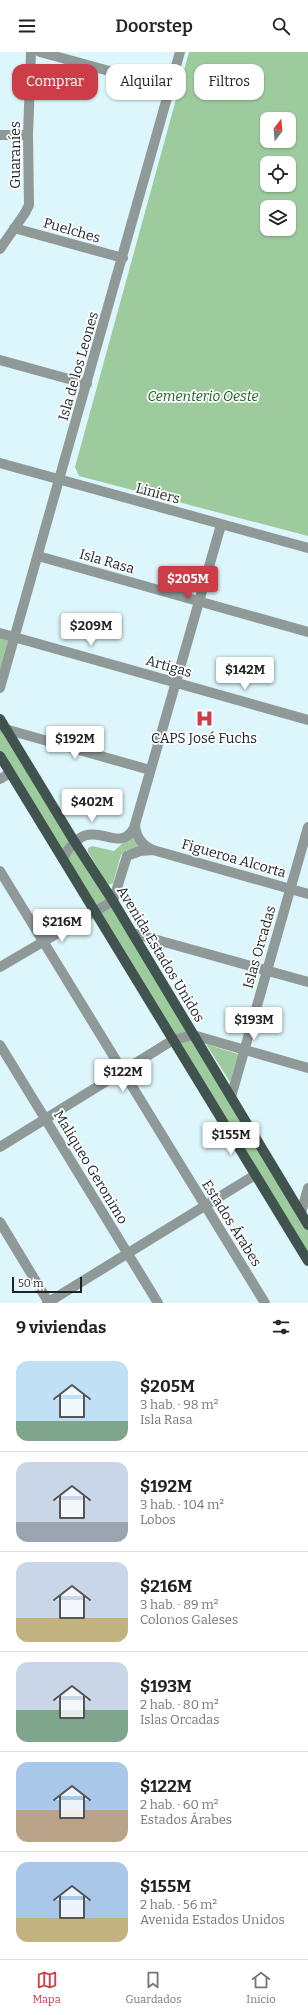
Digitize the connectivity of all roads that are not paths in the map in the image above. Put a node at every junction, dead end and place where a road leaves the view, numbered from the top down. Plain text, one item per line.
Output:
1 (31, 52) edge
2 (40, 52) edge
3 (180, 52) edge
4 (177, 64) edge
5 (106, 70) edge
6 (168, 100) edge
7 (0, 135) edge
8 (28, 135) junction
9 (14, 228) junction
10 (0, 249) edge
11 (123, 258) junction
12 (0, 360) edge
13 (87, 384) junction
14 (0, 463) edge
15 (60, 480) junction
16 (221, 525) junction
17 (308, 548) edge
18 (38, 556) junction
19 (199, 601) junction
20 (308, 632) edge
21 (0, 633) edge
22 (14, 637) junction
23 (176, 682) junction
24 (0, 688) edge
25 (0, 719) edge
26 (308, 720) edge
27 (5, 729) junction
28 (0, 756) edge
29 (150, 770) junction
30 (10, 773) junction
31 (0, 779) edge
32 (135, 825) junction
33 (308, 827) edge
34 (74, 841) junction
35 (153, 850) junction
36 (63, 858) junction
37 (0, 871) edge
38 (290, 889) junction
39 (308, 894) edge
40 (113, 901) junction
41 (95, 910) junction
42 (132, 933) junction
43 (43, 942) junction
44 (0, 967) edge
45 (267, 971) junction
46 (308, 982) edge
47 (193, 1035) junction
48 (173, 1040) junction
49 (0, 1045) edge
50 (244, 1050) junction
51 (308, 1068) edge
52 (123, 1072) junction
53 (231, 1097) junction
54 (46, 1119) junction
55 (0, 1148) edge
56 (255, 1174) junction
57 (308, 1188) edge
58 (205, 1205) junction
59 (301, 1213) junction
60 (0, 1222) edge
61 (308, 1225) edge
62 (127, 1252) junction
63 (308, 1261) edge
64 (48, 1303) edge
65 (158, 1303) edge
66 (265, 1303) edge

1 - 8 street, Guaraníes
2 - 5 street
3 - 4 street, Isla de los Leones
6 - 11 street, Isla de los Leones
7 - 8 street
8 - 9 street, Guaraníes
9 - 10 street, Guaraníes
9 - 11 street, Puelches
11 - 13 street, Isla de los Leones
12 - 13 street
13 - 15 street, Isla de los Leones
14 - 15 street, Liniers
15 - 16 street, Liniers
15 - 18 street, Isla de los Leones
16 - 17 street, Liniers
16 - 19 street
18 - 19 street, Isla Rasa
18 - 22 street, Isla de los Leones
19 - 20 street, Isla Rasa
19 - 23 street
21 - 22 street, Artigas
22 - 23 street, Artigas
22 - 24 street, Isla de los Leones
23 - 26 street, Artigas
23 - 29 street
25 - 27 main road, Avenida Estados Unidos
27 - 29 street
27 - 34 main road, Avenida Estados Unidos
28 - 30 main road
29 - 32 street
30 - 31 street
30 - 36 main road
32 - 34 street
32 - 35 street
33 - 38 street, Islas Orcadas
34 - 36 street
34 - 40 main road, Avenida Estados Unidos
35 - 38 street, Figueroa Alcorta
35 - 40 street
36 - 41 main road
37 - 43 street, Estados Árabes
38 - 39 street, Figueroa Alcorta
38 - 45 street, Islas Orcadas
40 - 41 street
40 - 42 main road, Avenida Estados Unidos
41 - 43 street
41 - 48 main road
42 - 45 street
42 - 47 main road, Avenida Estados Unidos
43 - 44 street
43 - 52 street, Estados Árabes
45 - 46 street
45 - 50 street, Islas Orcadas
47 - 48 street
47 - 50 street
47 - 53 main road, Avenida Estados Unidos
48 - 52 street
48 - 56 main road
49 - 54 street, Maliqueo Geronimo
50 - 51 street
50 - 53 street, Islas Orcadas
52 - 54 street
52 - 58 street, Estados Árabes
53 - 59 main road, Avenida Estados Unidos
54 - 55 street
54 - 62 street, Maliqueo Geronimo
56 - 58 street
56 - 63 main road
57 - 59 street
58 - 62 street
58 - 66 street, Estados Árabes
59 - 61 main road, Avenida Estados Unidos
60 - 64 street
62 - 64 street
62 - 65 street, Maliqueo Geronimo

